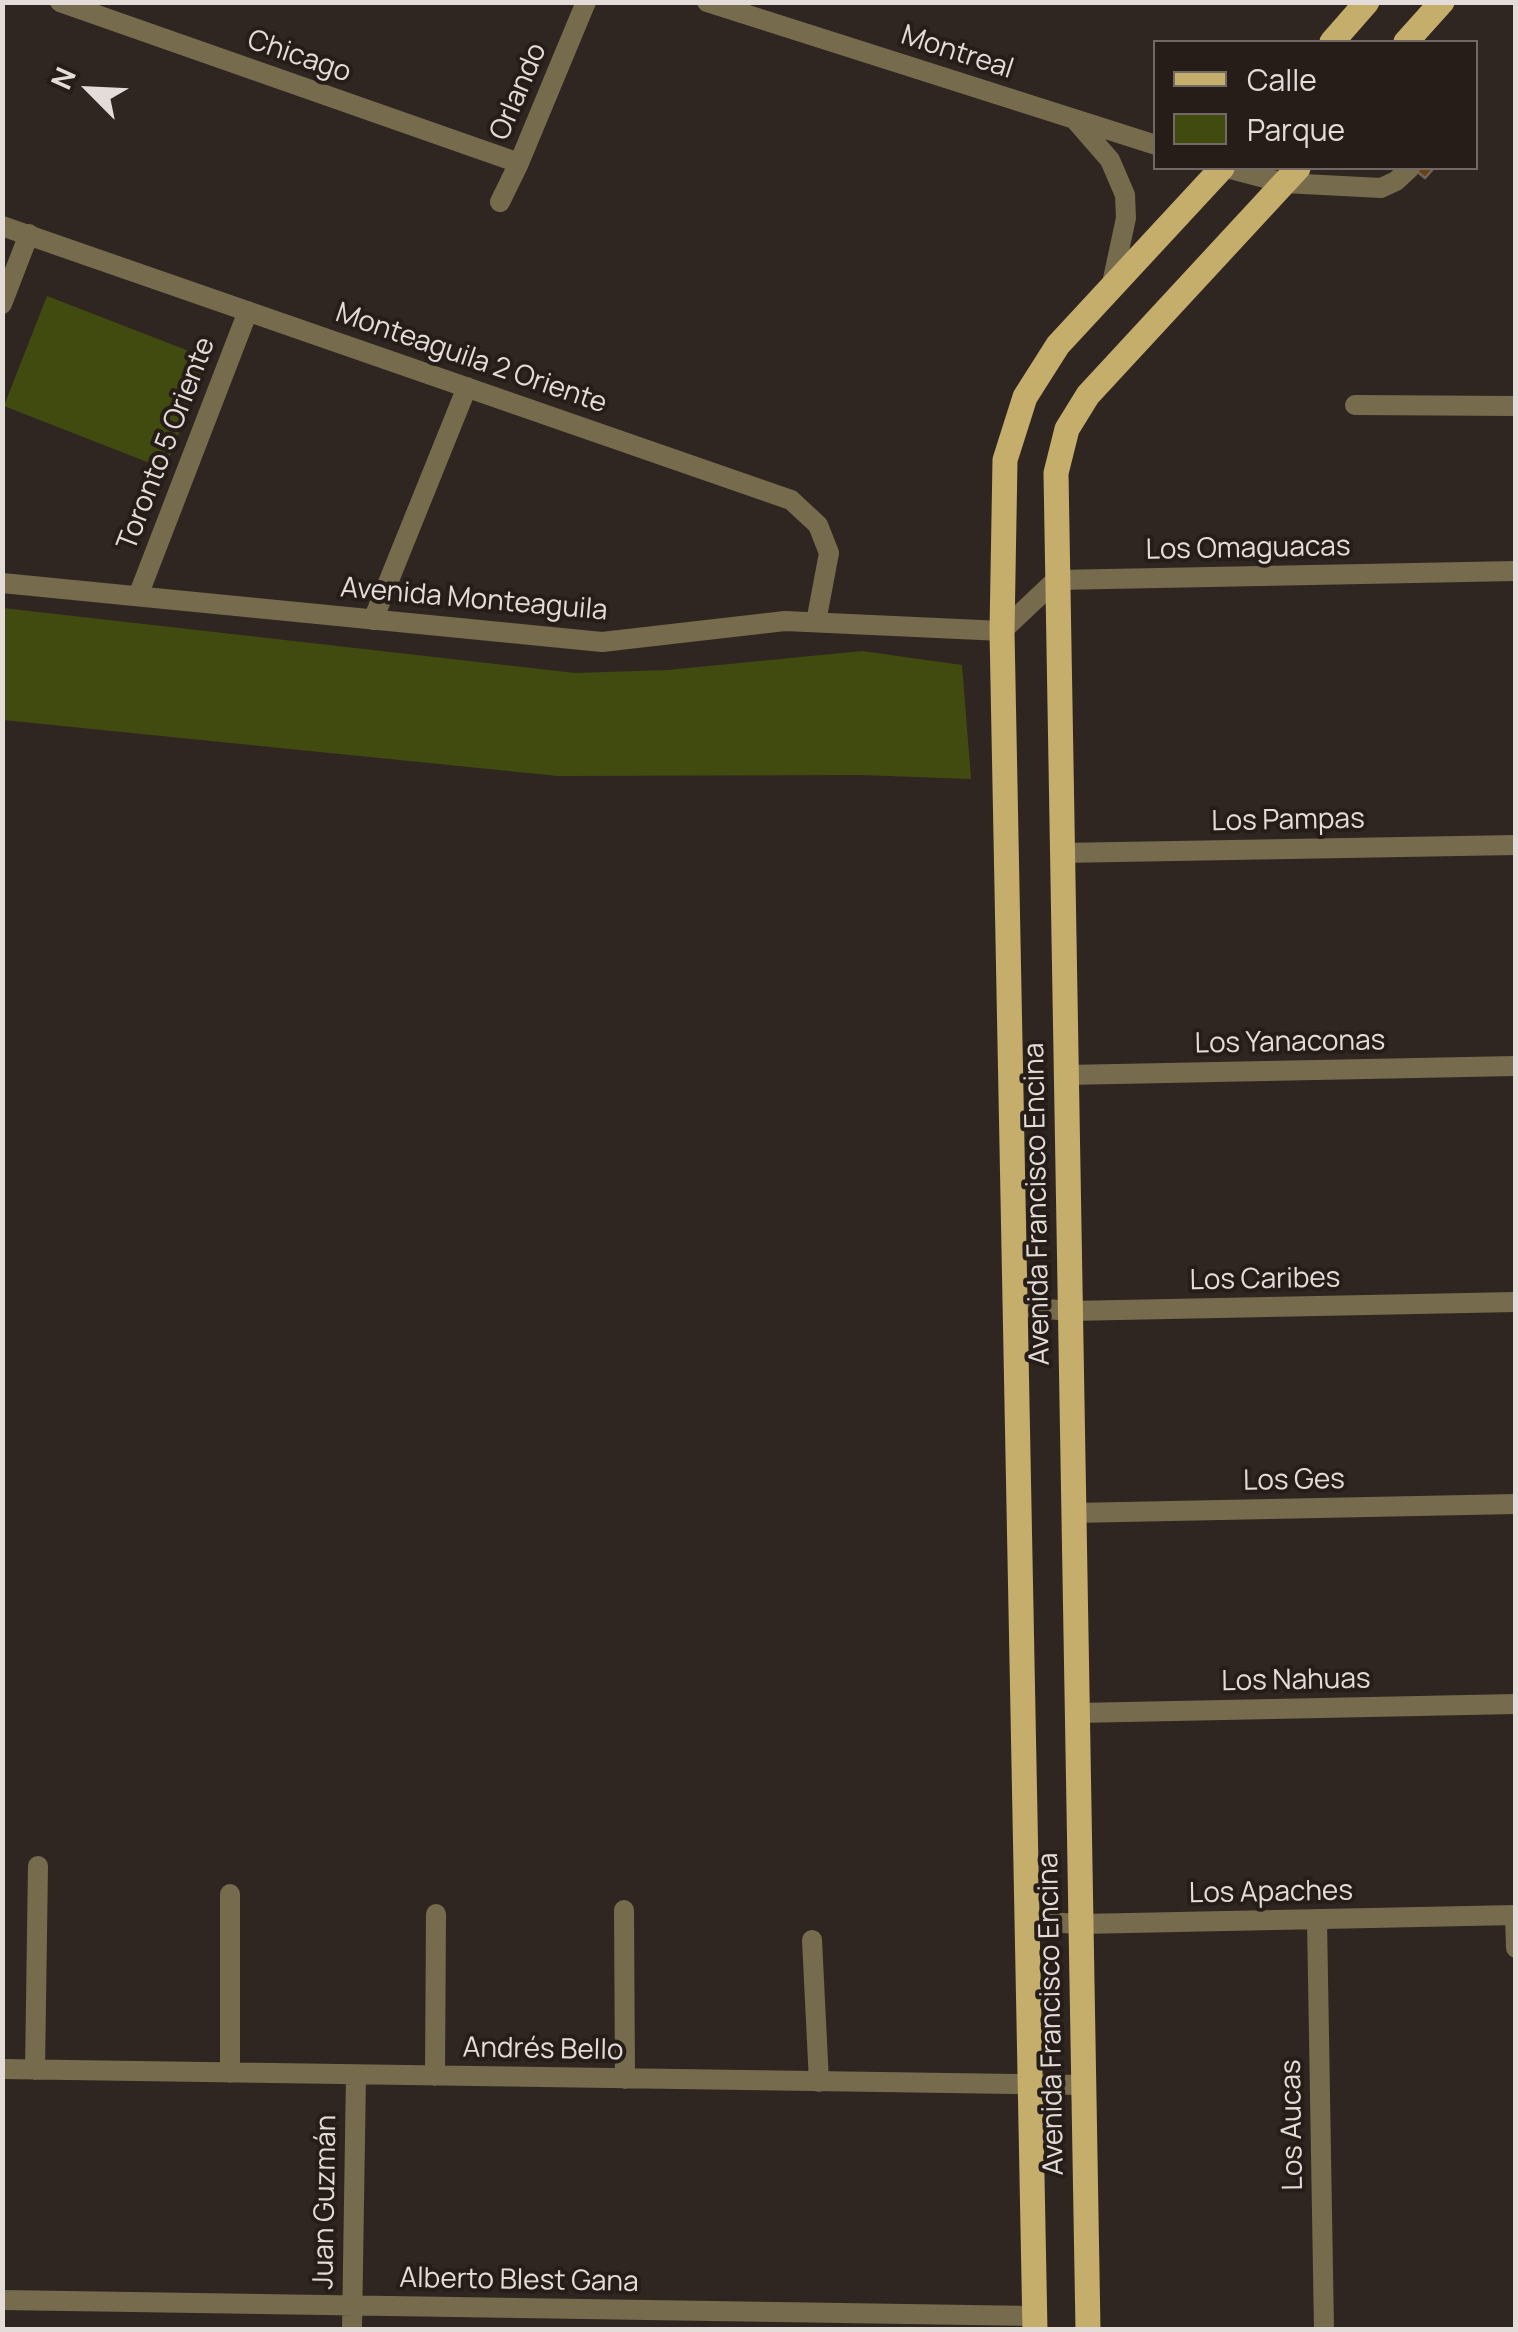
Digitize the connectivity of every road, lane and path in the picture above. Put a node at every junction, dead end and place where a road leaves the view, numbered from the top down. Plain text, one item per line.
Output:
1 (60, 2) edge
2 (586, 2) edge
3 (707, 2) edge
4 (1367, 2) edge
5 (1442, 2) edge
6 (741, 7) edge
7 (1334, 40) edge
8 (1408, 40) edge
9 (1075, 119) junction
10 (1153, 144) edge
11 (519, 163) junction
12 (1223, 170) edge
13 (1244, 170) edge
14 (1408, 170) edge
15 (1291, 175) edge
16 (500, 202) dead end
17 (2, 226) edge
18 (29, 234) junction
19 (1111, 288) junction
20 (2, 304) edge
21 (248, 311) junction
22 (467, 387) junction
23 (1355, 405) dead end
24 (1516, 406) edge
25 (1516, 571) edge
26 (1056, 580) junction
27 (2, 583) edge
28 (138, 596) junction
29 (373, 620) junction
30 (816, 622) junction
31 (1002, 631) junction
32 (1516, 844) edge
33 (1062, 853) junction
34 (1516, 1066) edge
35 (1066, 1075) junction
36 (1516, 1302) edge
37 (1015, 1306) junction
38 (1070, 1311) junction
39 (1516, 1504) edge
40 (1074, 1513) junction
41 (1516, 1704) edge
42 (1077, 1712) junction
43 (38, 1866) dead end
44 (230, 1894) dead end
45 (624, 1910) dead end
46 (436, 1914) dead end
47 (1515, 1916) edge
48 (1317, 1919) junction
49 (1027, 1921) junction
50 (1081, 1924) junction
51 (812, 1940) dead end
52 (1516, 1948) edge
53 (2, 2069) edge
54 (35, 2070) junction
55 (230, 2073) junction
56 (356, 2075) junction
57 (436, 2076) junction
58 (624, 2079) junction
59 (819, 2082) junction
60 (1030, 2085) junction
61 (1083, 2086) junction
62 (2, 2300) edge
63 (352, 2305) junction
64 (756, 2321) edge
65 (1035, 2323) edge
66 (352, 2330) edge
67 (1088, 2330) edge
68 (1324, 2330) edge

1 - 11 street, Chicago
2 - 11 street, Orlando
3 - 6 street, Montreal
4 - 7 main road
5 - 8 main road
6 - 9 street, Montreal
9 - 10 street, Montreal
9 - 19 street
11 - 16 street, Orlando
12 - 19 main road, Avenida Francisco Encina
13 - 15 street
14 - 15 street
15 - 26 main road, Avenida Francisco Encina
17 - 18 street, Monteaguila 2 Oriente
18 - 20 street
18 - 21 street, Monteaguila 2 Oriente
19 - 31 main road, Avenida Francisco Encina
21 - 22 street, Monteaguila 2 Oriente
21 - 28 street, Toronto 5 Oriente
22 - 29 street
22 - 30 street, Monteaguila 2 Oriente
23 - 24 street
25 - 26 street, Los Omaguacas
26 - 31 street
26 - 33 main road, Avenida Francisco Encina
27 - 28 street, Avenida Monteaguila
28 - 29 street, Avenida Monteaguila
29 - 30 street, Avenida Monteaguila
30 - 31 street, Avenida Monteaguila
31 - 37 main road, Avenida Francisco Encina
32 - 33 street, Los Pampas
33 - 35 main road, Avenida Francisco Encina
34 - 35 street, Los Yanaconas
35 - 38 main road, Avenida Francisco Encina
36 - 38 street, Los Caribes
37 - 38 street, Los Caribes
37 - 49 main road, Avenida Francisco Encina
38 - 40 main road, Avenida Francisco Encina
39 - 40 street, Los Ges
40 - 42 main road, Avenida Francisco Encina
41 - 42 street, Los Nahuas
42 - 50 main road, Avenida Francisco Encina
43 - 54 street
44 - 55 street
45 - 58 street
46 - 57 street
47 - 48 street, Los Apaches
47 - 52 street
48 - 50 street, Los Apaches
48 - 68 street, Los Aucas
49 - 50 street, Los Apaches
49 - 60 main road, Avenida Francisco Encina
50 - 61 main road, Avenida Francisco Encina
51 - 59 street
53 - 54 street, Andrés Bello
54 - 55 street, Andrés Bello
55 - 56 street, Andrés Bello
56 - 57 street, Andrés Bello
56 - 63 street, Juan Guzmán
57 - 58 street, Andrés Bello
58 - 59 street, Andrés Bello
59 - 60 street, Andrés Bello
60 - 61 street, Andrés Bello
60 - 65 main road, Avenida Francisco Encina
61 - 67 main road, Avenida Francisco Encina
62 - 63 street, Alberto Blest Gana
63 - 64 street, Alberto Blest Gana
63 - 66 street, Juan Guzmán
64 - 65 street, Alberto Blest Gana

